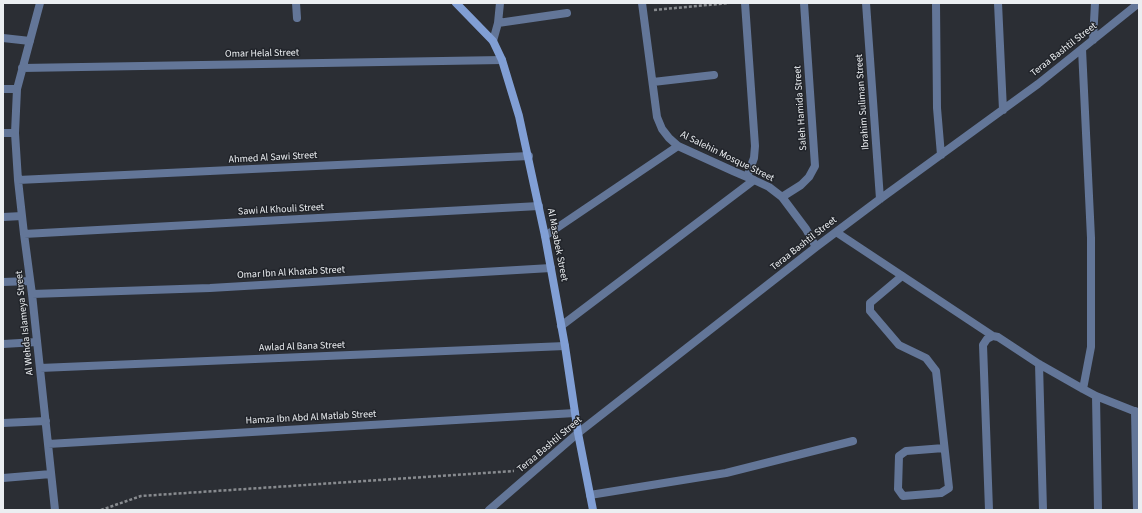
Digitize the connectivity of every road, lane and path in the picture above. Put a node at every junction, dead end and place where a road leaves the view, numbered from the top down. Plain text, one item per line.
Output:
1 (40, 3) edge
2 (296, 3) edge
3 (456, 3) edge
4 (500, 3) edge
5 (729, 3) edge
6 (745, 3) edge
7 (804, 3) edge
8 (866, 3) edge
9 (936, 3) edge
10 (998, 3) edge
11 (1095, 3) edge
12 (1139, 3) edge
13 (643, 7) edge
14 (568, 13) dead end
15 (297, 18) dead end
16 (498, 23) junction
17 (3, 38) edge
18 (1093, 40) junction
19 (30, 41) junction
20 (493, 41) junction
21 (1082, 49) junction
22 (502, 60) junction
23 (22, 68) junction
24 (714, 75) dead end
25 (653, 82) junction
26 (3, 89) edge
27 (17, 90) junction
28 (1003, 110) junction
29 (3, 133) edge
30 (15, 133) junction
31 (678, 146) junction
32 (941, 155) junction
33 (529, 156) junction
34 (751, 179) junction
35 (18, 180) junction
36 (782, 197) junction
37 (880, 199) junction
38 (539, 206) junction
39 (22, 216) junction
40 (3, 217) edge
41 (836, 232) junction
42 (24, 234) junction
43 (545, 236) junction
44 (816, 247) junction
45 (551, 268) junction
46 (902, 276) junction
47 (30, 281) junction
48 (3, 282) edge
49 (32, 294) junction
50 (561, 326) junction
51 (993, 336) junction
52 (37, 342) junction
53 (3, 344) edge
54 (565, 346) junction
55 (1039, 364) junction
56 (40, 368) junction
57 (1082, 389) junction
58 (1096, 396) junction
59 (1137, 412) edge
60 (575, 413) junction
61 (46, 420) junction
62 (3, 423) edge
63 (578, 433) junction
64 (853, 441) dead end
65 (48, 444) junction
66 (944, 448) junction
67 (535, 470) junction
68 (52, 474) junction
69 (3, 478) edge
70 (590, 495) junction
71 (55, 510) edge
72 (100, 510) edge
73 (489, 510) edge
74 (592, 510) edge
75 (989, 510) edge
76 (1043, 510) edge
77 (1098, 510) edge
78 (1137, 510) edge

1 - 19 street, Al Wehda Islameya Street
2 - 15 street
3 - 20 street, Al Masabek Street
4 - 16 street
5 - 13 path
6 - 34 street
7 - 36 street, Saleh Hamida Street
8 - 37 street, Ibrahim Suliman Street
9 - 32 street
10 - 28 street
11 - 18 street
12 - 18 street, Teraa Bashtil Street
13 - 25 street, Al Salehin Mosque Street
14 - 16 street
16 - 20 street
17 - 19 street
18 - 21 street, Teraa Bashtil Street
19 - 23 street, Al Wehda Islameya Street
20 - 22 street, Al Masabek Street
21 - 28 street, Teraa Bashtil Street
21 - 57 street
22 - 23 street, Omar Helal Street
22 - 33 street, Al Masabek Street
23 - 27 street, Al Wehda Islameya Street
24 - 25 street
25 - 31 street, Al Salehin Mosque Street
26 - 27 street
27 - 30 street, Al Wehda Islameya Street
28 - 32 street, Teraa Bashtil Street
29 - 30 street
30 - 35 street, Al Wehda Islameya Street
31 - 34 street, Al Salehin Mosque Street
31 - 43 street
32 - 37 street, Teraa Bashtil Street
33 - 35 street, Ahmed Al Sawi Street
33 - 38 street, Al Masabek Street
34 - 36 street, Al Salehin Mosque Street
34 - 50 street
35 - 39 street, Al Wehda Islameya Street
36 - 44 street, Al Salehin Mosque Street
37 - 41 street, Teraa Bashtil Street
38 - 42 street, Sawi Al Khouli Street
38 - 43 street, Al Masabek Street
39 - 40 street
39 - 42 street, Al Wehda Islameya Street
41 - 44 street, Teraa Bashtil Street
41 - 46 street
42 - 47 street, Al Wehda Islameya Street
43 - 45 street, Al Masabek Street
44 - 63 street, Teraa Bashtil Street
45 - 49 street, Omar Ibn Al Khatab Street
45 - 50 street, Al Masabek Street
46 - 51 street
46 - 66 street
47 - 48 street
47 - 49 street, Al Wehda Islameya Street
49 - 52 street, Al Wehda Islameya Street
50 - 54 street, Al Masabek Street
51 - 55 street
51 - 75 street
52 - 53 street
52 - 56 street, Al Wehda Islameya Street
54 - 56 street, Awlad Al Bana Street
54 - 60 street, Al Masabek Street
55 - 57 street
55 - 76 street
56 - 61 street, Al Wehda Islameya Street
57 - 58 street
58 - 59 street
58 - 77 street
59 - 78 street
60 - 63 street, Al Masabek Street
60 - 65 street, Hamza Ibn Abd Al Matlab Street
61 - 62 street
61 - 65 street, Al Wehda Islameya Street
63 - 67 street, Teraa Bashtil Street
63 - 70 street, Al Masabek Street
64 - 70 street
65 - 68 street, Al Wehda Islameya Street
66 - 66 street
67 - 72 path
67 - 73 street, Teraa Bashtil Street
68 - 69 street
68 - 71 street, Al Wehda Islameya Street
70 - 74 street, Al Masabek Street

